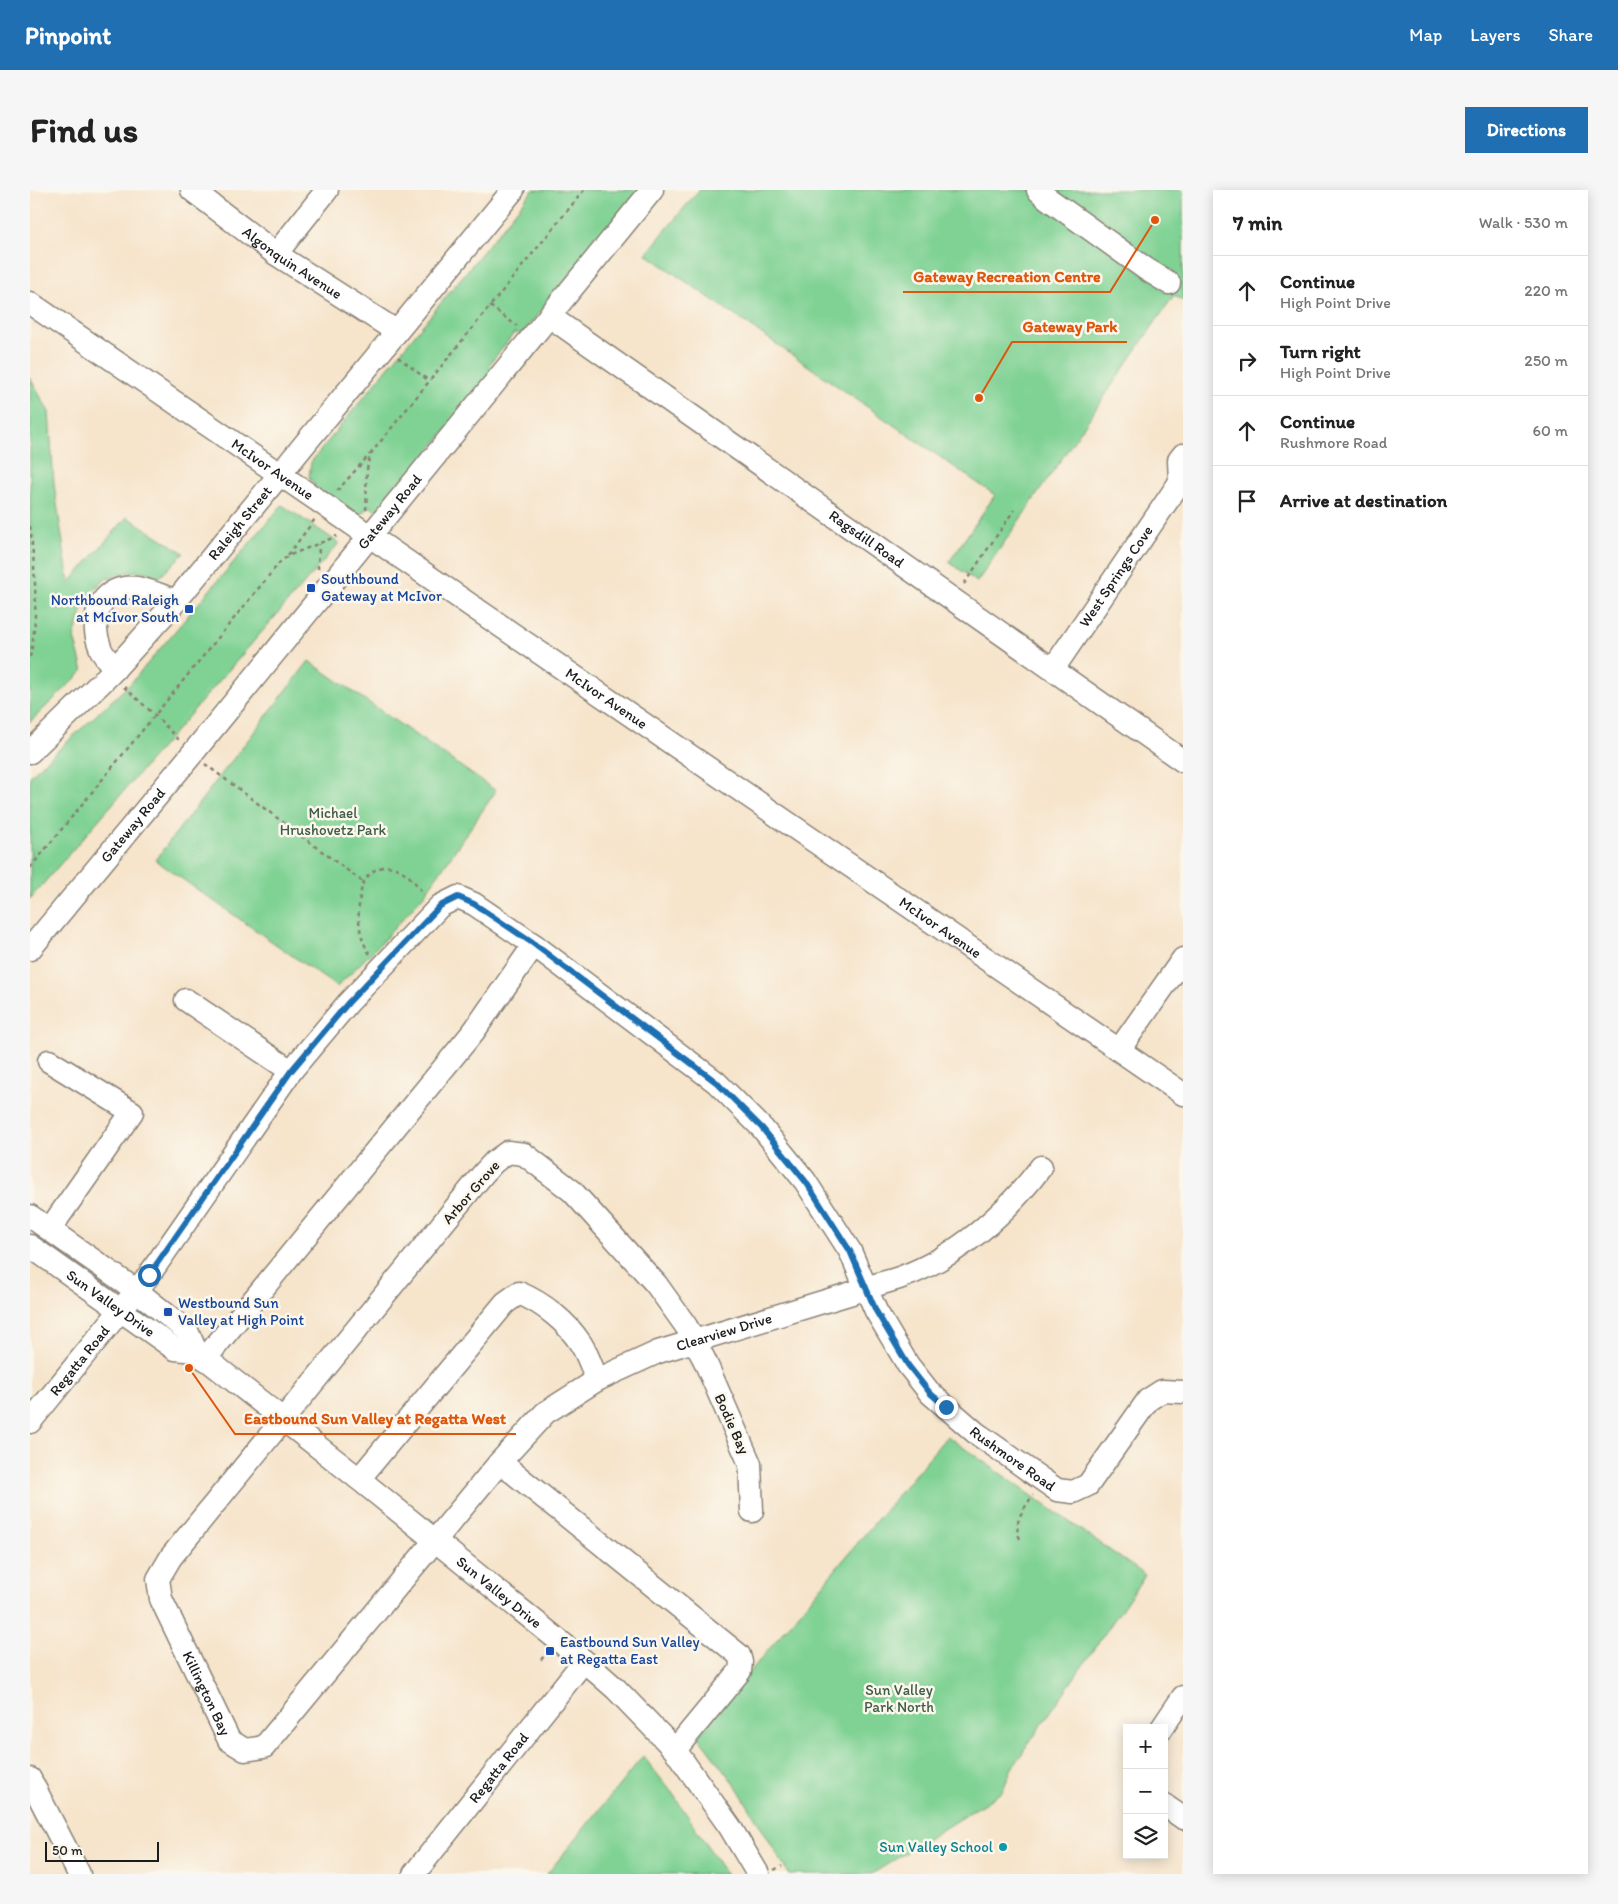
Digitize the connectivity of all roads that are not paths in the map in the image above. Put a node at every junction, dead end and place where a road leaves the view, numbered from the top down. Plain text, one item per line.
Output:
1 (192, 190) edge
2 (327, 190) edge
3 (513, 190) edge
4 (652, 190) edge
5 (1038, 190) edge
6 (276, 254) junction
7 (1169, 283) dead end
8 (30, 303) edge
9 (549, 316) junction
10 (390, 339) junction
11 (1183, 455) edge
12 (280, 474) junction
13 (1182, 482) edge
14 (362, 531) junction
15 (176, 601) junction
16 (1053, 669) junction
17 (112, 672) junction
18 (30, 752) edge
19 (1183, 761) edge
20 (438, 909) joint
21 (534, 944) junction
22 (30, 949) edge
23 (1183, 959) edge
24 (186, 1000) dead end
25 (1119, 1050) junction
26 (49, 1062) dead end
27 (291, 1071) junction
28 (1183, 1094) edge
29 (1040, 1166) dead end
30 (30, 1216) edge
31 (50, 1229) junction
32 (30, 1246) edge
33 (866, 1287) junction
34 (129, 1301) junction
35 (694, 1341) junction
36 (200, 1355) junction
37 (597, 1380) junction
38 (1183, 1392) edge
39 (282, 1419) junction
40 (30, 1422) edge
41 (500, 1462) junction
42 (359, 1479) junction
43 (752, 1511) dead end
44 (435, 1541) junction
45 (584, 1661) junction
46 (1183, 1698) edge
47 (1165, 1724) edge
48 (675, 1750) junction
49 (30, 1779) edge
50 (1168, 1808) edge
51 (1183, 1818) edge
52 (79, 1874) edge
53 (414, 1874) edge
54 (758, 1874) edge

1 - 6 street, Algonquin Avenue
2 - 6 street
3 - 10 street, Raleigh Street
4 - 9 street, Gateway Road
5 - 7 street
6 - 10 street, Algonquin Avenue
8 - 12 street, McIvor Avenue
9 - 14 street, Gateway Road
9 - 16 street, Ragsdill Road
10 - 12 street, Raleigh Street
11 - 13 street, West Springs Cove
12 - 14 street, McIvor Avenue
12 - 15 street, Raleigh Street
13 - 16 street, West Springs Cove
14 - 22 street, Gateway Road
14 - 25 street, McIvor Avenue
15 - 17 street, Raleigh Street
15 - 17 street
16 - 19 street, Ragsdill Road
17 - 18 street, Raleigh Street
20 - 21 street, Rushmore Road
20 - 27 street, Regatta Road
21 - 33 street, Rushmore Road
21 - 36 street
23 - 25 street
24 - 27 street
25 - 28 street, McIvor Avenue
26 - 31 street
27 - 34 street, Regatta Road
29 - 33 street, Clearview Drive
30 - 31 street, Sun Valley Drive
31 - 34 street, Sun Valley Drive
32 - 34 street, Sun Valley Drive
33 - 35 street, Clearview Drive
33 - 38 street, Rushmore Road
34 - 36 street, Sun Valley Drive
34 - 40 street, Regatta Road
35 - 37 street, Clearview Drive
35 - 39 street, Arbor Grove
35 - 43 street, Bodie Bay
36 - 39 street, Sun Valley Drive
37 - 41 street, Clearview Drive
37 - 42 street
39 - 42 street, Sun Valley Drive
39 - 44 street, Killington Bay
41 - 44 street, Clearview Drive
41 - 48 street
42 - 44 street, Sun Valley Drive
44 - 45 street, Sun Valley Drive
45 - 48 street, Sun Valley Drive
45 - 53 street, Regatta Road
46 - 47 street
48 - 54 street, Sun Valley Drive
49 - 52 street
50 - 51 street

